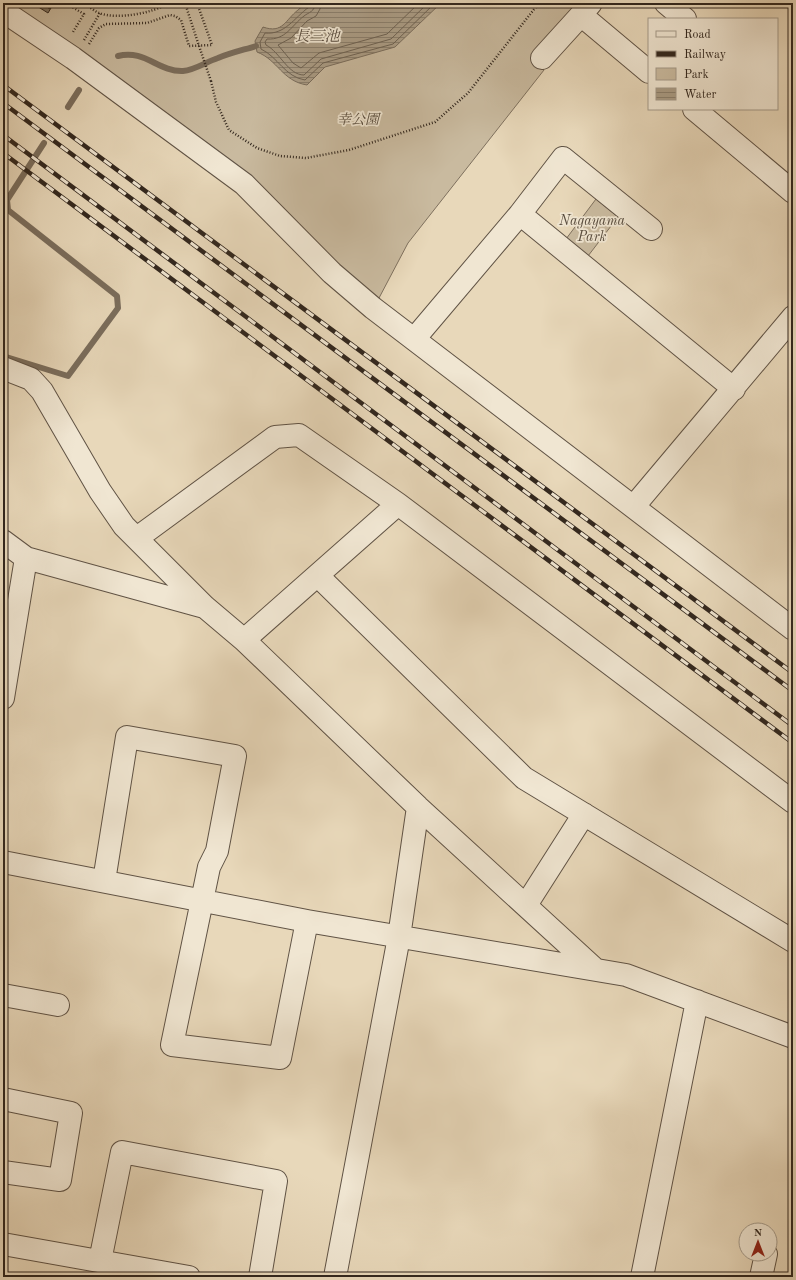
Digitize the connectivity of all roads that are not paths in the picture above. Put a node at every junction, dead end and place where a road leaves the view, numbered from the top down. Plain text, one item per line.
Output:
1 (666, 3) edge
2 (586, 9) edge
3 (3, 11) edge
4 (684, 18) edge
5 (542, 58) dead end
6 (648, 71) edge
7 (695, 110) edge
8 (793, 192) edge
9 (520, 214) junction
10 (651, 229) dead end
11 (793, 317) edge
12 (415, 338) junction
13 (3, 368) edge
14 (734, 389) junction
15 (398, 504) junction
16 (634, 506) junction
17 (137, 538) junction
18 (3, 541) edge
19 (26, 558) junction
20 (318, 576) junction
21 (205, 607) junction
22 (793, 629) edge
23 (244, 640) junction
24 (3, 698) edge
25 (793, 802) edge
26 (418, 807) junction
27 (584, 814) junction
28 (3, 862) edge
29 (104, 881) junction
30 (202, 900) junction
31 (526, 905) junction
32 (308, 921) junction
33 (399, 937) junction
34 (793, 941) edge
35 (596, 970) junction
36 (3, 995) edge
37 (698, 1002) junction
38 (58, 1005) dead end
39 (793, 1037) edge
40 (3, 1099) edge
41 (3, 1172) edge
42 (3, 1244) edge
43 (764, 1262) edge
44 (107, 1267) edge
45 (189, 1277) edge
46 (260, 1277) edge
47 (335, 1277) edge
48 (642, 1277) edge
49 (761, 1277) edge

1 - 4 street
2 - 5 street
2 - 6 street
3 - 12 street
7 - 8 street
9 - 10 street
9 - 12 street
9 - 14 street
11 - 14 street
12 - 16 street
13 - 17 street
14 - 16 street
15 - 17 street
15 - 20 street
15 - 25 street
16 - 22 street
17 - 21 street
18 - 19 street
19 - 21 street
19 - 24 street
20 - 23 street
20 - 27 street
21 - 23 street
23 - 26 street
26 - 31 street
26 - 33 street
27 - 31 street
27 - 34 street
28 - 29 street
29 - 30 street
29 - 30 street
30 - 32 street
30 - 32 street
31 - 35 street
32 - 33 street
33 - 35 street
33 - 47 street
35 - 37 street
36 - 38 street
37 - 39 street
37 - 48 street
40 - 41 street
42 - 44 street
43 - 49 street
44 - 45 street
44 - 46 street

